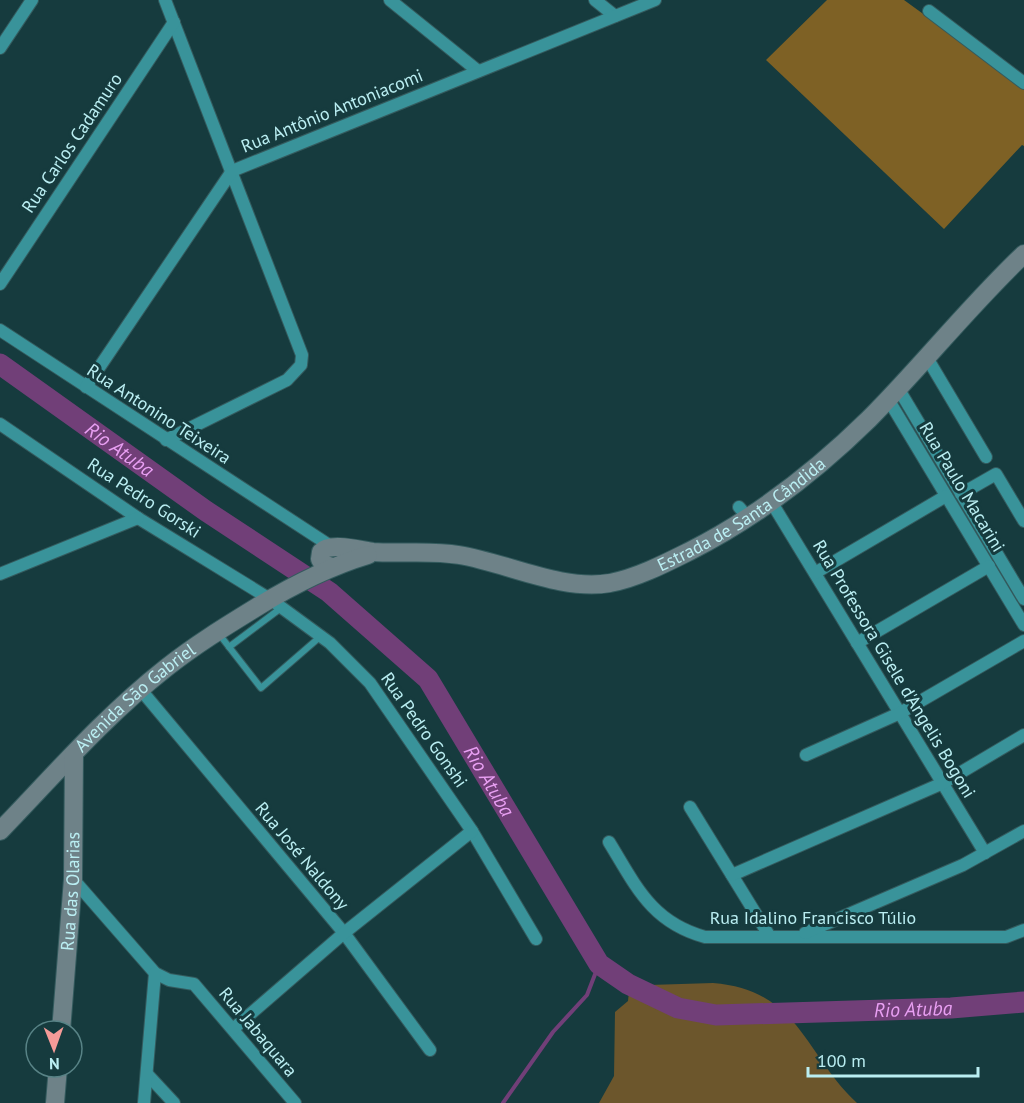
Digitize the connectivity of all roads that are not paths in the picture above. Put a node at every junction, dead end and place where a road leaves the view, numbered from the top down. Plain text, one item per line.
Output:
1 (32, 0) edge
2 (165, 0) edge
3 (390, 0) edge
4 (595, 0) edge
5 (655, 0) edge
6 (929, 11) dead end
7 (615, 16) junction
8 (174, 22) junction
9 (0, 48) edge
10 (478, 71) junction
11 (1024, 83) edge
12 (232, 171) junction
13 (1024, 254) edge
14 (0, 284) edge
15 (0, 330) edge
16 (926, 356) junction
17 (86, 387) junction
18 (893, 394) junction
19 (0, 424) edge
20 (166, 440) junction
21 (986, 457) dead end
22 (962, 494) junction
23 (946, 496) junction
24 (772, 503) junction
25 (138, 518) junction
26 (1024, 520) edge
27 (329, 557) junction
28 (988, 566) junction
29 (815, 573) junction
30 (0, 574) edge
31 (1023, 595) edge
32 (276, 603) junction
33 (1024, 625) edge
34 (216, 632) junction
35 (321, 636) junction
36 (1024, 641) edge
37 (857, 643) junction
38 (229, 647) junction
39 (141, 690) junction
40 (900, 713) junction
41 (1024, 735) edge
42 (75, 754) junction
43 (806, 755) dead end
44 (943, 783) junction
45 (690, 807) dead end
46 (0, 831) edge
47 (472, 831) junction
48 (1024, 831) edge
49 (609, 842) dead end
50 (985, 853) junction
51 (732, 875) junction
52 (73, 879) junction
53 (1024, 930) edge
54 (344, 933) junction
55 (799, 936) junction
56 (770, 937) junction
57 (536, 939) dead end
58 (155, 973) junction
59 (62, 1019) edge
60 (233, 1029) junction
61 (430, 1050) dead end
62 (147, 1074) junction
63 (57, 1079) edge
64 (55, 1103) edge
65 (144, 1103) edge
66 (174, 1103) edge
67 (295, 1103) edge

1 - 9 street
2 - 8 street
3 - 10 street
4 - 7 street
5 - 7 street, Rua Antônio Antoniacomi
6 - 11 street
7 - 10 street, Rua Antônio Antoniacomi
8 - 12 street
8 - 14 street, Rua Carlos Cadamuro
10 - 12 street, Rua Antônio Antoniacomi
12 - 17 street, Rua Antônio Antoniacomi
12 - 20 street
13 - 16 main road, Estrada de Santa Cândida
15 - 17 street, Rua Antonino Teixeira
16 - 18 main road, Estrada de Santa Cândida
16 - 21 street
17 - 20 street, Rua Antonino Teixeira
18 - 22 street
18 - 23 street, Rua Paulo Macarini
18 - 24 main road, Estrada de Santa Cândida
19 - 25 street, Rua Pedro Gorski
20 - 27 street, Rua Antonino Teixeira
22 - 26 street
22 - 31 street
23 - 28 street, Rua Paulo Macarini
23 - 29 street
24 - 27 main road, Estrada de Santa Cândida
24 - 29 street, Rua Professora Gisele d'Angelis Bogoni
25 - 30 street
25 - 32 street, Rua Pedro Gorski
27 - 32 main road, Avenida São Gabriel
28 - 33 street, Rua Paulo Macarini
28 - 37 street
29 - 37 street, Rua Professora Gisele d'Angelis Bogoni
32 - 34 main road, Avenida São Gabriel
32 - 35 street, Rua Pedro Gonshi
32 - 38 lane
34 - 38 lane
34 - 39 main road, Avenida São Gabriel
35 - 38 lane
35 - 47 street, Rua Pedro Gonshi
36 - 40 street
37 - 40 street, Rua Professora Gisele d'Angelis Bogoni
39 - 42 main road, Avenida São Gabriel
39 - 54 street, Rua José Naldony
40 - 43 street
40 - 44 street, Rua Professora Gisele d'Angelis Bogoni
41 - 44 street
42 - 46 main road, Avenida São Gabriel
42 - 52 main road, Rua das Olarias
44 - 50 street, Rua Professora Gisele d'Angelis Bogoni
44 - 51 street
45 - 51 street
47 - 54 street
47 - 57 street, Rua Pedro Gonshi
48 - 50 street
49 - 56 street, Rua Idalino Francisco Túlio
50 - 55 street
51 - 56 street
52 - 58 street
52 - 59 main road, Rua das Olarias
53 - 55 street, Rua Idalino Francisco Túlio
54 - 60 street
54 - 61 street, Rua José Naldony
55 - 56 street, Rua Idalino Francisco Túlio
58 - 60 street, Rua Jabaquara
58 - 62 street
60 - 67 street, Rua Jabaquara
62 - 65 street
62 - 66 street
63 - 64 main road

